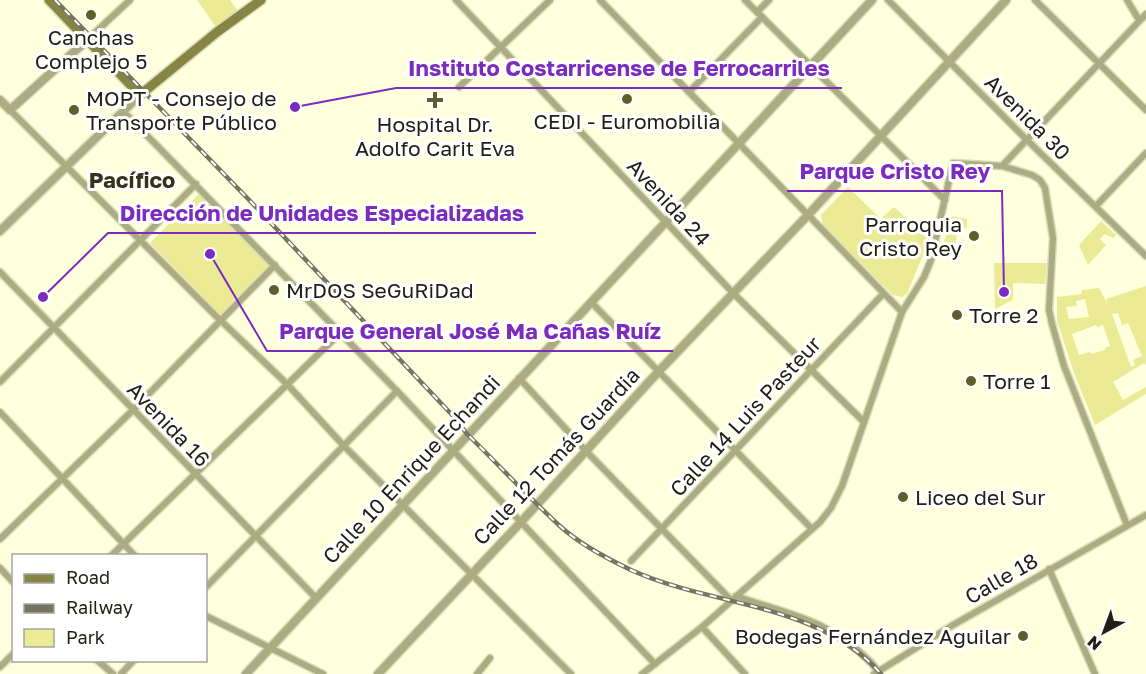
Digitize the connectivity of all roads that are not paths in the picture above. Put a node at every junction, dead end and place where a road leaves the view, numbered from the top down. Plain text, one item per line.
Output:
1 (49, 0) edge
2 (130, 0) edge
3 (261, 0) edge
4 (456, 0) edge
5 (550, 0) edge
6 (600, 0) edge
7 (745, 0) edge
8 (769, 0) edge
9 (872, 0) edge
10 (888, 0) edge
11 (1006, 0) edge
12 (1035, 0) edge
13 (1127, 0) edge
14 (1146, 14) edge
15 (760, 15) junction
16 (1139, 20) junction
17 (87, 40) junction
18 (501, 46) junction
19 (948, 61) junction
20 (1098, 63) junction
21 (811, 67) junction
22 (459, 87) dead end
23 (689, 92) junction
24 (140, 95) junction
25 (0, 100) edge
26 (10, 110) junction
27 (1146, 110) edge
28 (123, 111) junction
29 (880, 135) junction
30 (1026, 139) junction
31 (740, 144) junction
32 (1146, 153) edge
33 (66, 166) junction
34 (1002, 166) junction
35 (196, 184) junction
36 (945, 200) junction
37 (1096, 206) junction
38 (808, 215) junction
39 (666, 222) junction
40 (0, 231) edge
41 (141, 241) junction
42 (1146, 256) edge
43 (275, 265) junction
44 (0, 272) edge
45 (733, 293) junction
46 (883, 294) junction
47 (591, 302) junction
48 (902, 312) junction
49 (221, 321) junction
50 (54, 327) junction
51 (340, 333) junction
52 (659, 371) junction
53 (810, 371) junction
54 (519, 378) junction
55 (0, 382) edge
56 (287, 384) junction
57 (397, 392) junction
58 (133, 410) junction
59 (0, 412) edge
60 (864, 422) junction
61 (344, 446) junction
62 (736, 450) junction
63 (453, 451) junction
64 (586, 451) junction
65 (195, 474) junction
66 (64, 478) junction
67 (402, 505) junction
68 (1146, 515) edge
69 (521, 522) junction
70 (1127, 525) junction
71 (662, 528) junction
72 (812, 529) junction
73 (255, 536) junction
74 (0, 539) edge
75 (123, 544) junction
76 (112, 554) edge
77 (134, 554) edge
78 (631, 561) dead end
79 (0, 568) edge
80 (1049, 569) junction
81 (472, 573) junction
82 (12, 581) edge
83 (207, 586) edge
84 (316, 598) junction
85 (733, 598) junction
86 (207, 616) edge
87 (702, 627) junction
88 (271, 647) junction
89 (12, 655) edge
90 (490, 658) dead end
91 (99, 662) edge
92 (132, 662) edge
93 (654, 664) junction
94 (0, 667) edge
95 (877, 673) edge
96 (113, 674) edge
97 (121, 674) edge
98 (246, 674) edge
99 (323, 674) edge
100 (378, 674) edge
101 (477, 674) edge
102 (571, 674) edge
103 (642, 674) edge
104 (745, 674) edge
105 (1095, 674) edge

1 - 17 main road
2 - 17 street
3 - 24 main road
4 - 18 street, Avenida 24
5 - 18 street
6 - 23 street
7 - 15 street
8 - 15 street
9 - 21 street, Calle 10 Enrique Echandi
10 - 19 street, Avenida 30
11 - 19 street, Calle 12 Tomás Guardia
12 - 20 street
13 - 16 street
14 - 16 street
15 - 21 street
15 - 23 street
16 - 20 street
17 - 24 main road
17 - 26 street
18 - 22 street
18 - 39 street, Avenida 24
19 - 29 street, Calle 12 Tomás Guardia
19 - 30 street, Avenida 30
20 - 27 street
20 - 30 street
21 - 29 street
21 - 31 street, Calle 10 Enrique Echandi
23 - 31 street
24 - 28 street
25 - 26 street
26 - 33 street
28 - 33 street
28 - 35 street
29 - 36 street
29 - 38 street, Calle 12 Tomás Guardia
30 - 34 street
30 - 37 street, Avenida 30
31 - 38 street
31 - 39 street, Calle 10 Enrique Echandi
32 - 37 street
33 - 40 street
33 - 41 street
34 - 36 street
34 - 70 street
35 - 41 street
35 - 43 street
36 - 48 street
37 - 42 street, Avenida 30
38 - 45 street, Calle 12 Tomás Guardia
38 - 46 street
39 - 45 street, Avenida 24
39 - 47 street, Calle 10 Enrique Echandi
41 - 49 street
41 - 50 street
43 - 49 street
43 - 51 street
44 - 50 street, Avenida 16
45 - 52 street, Calle 12 Tomás Guardia
45 - 53 street, Avenida 24
46 - 48 street
46 - 53 street, Calle 14 Luis Pasteur
47 - 52 street
47 - 54 street, Calle 10 Enrique Echandi
48 - 60 street
49 - 56 street
49 - 58 street
50 - 55 street
50 - 58 street, Avenida 16
51 - 56 street
51 - 57 street
52 - 62 street
52 - 64 street, Calle 12 Tomás Guardia
53 - 60 street, Avenida 24
53 - 62 street, Calle 14 Luis Pasteur
54 - 63 street, Calle 10 Enrique Echandi
54 - 64 street
56 - 61 street
56 - 65 street
57 - 61 street
57 - 63 street
58 - 65 street, Avenida 16
58 - 66 street
59 - 66 street
60 - 72 street
61 - 67 street
61 - 73 street
62 - 71 street, Calle 14 Luis Pasteur
62 - 72 street
63 - 67 street, Calle 10 Enrique Echandi
63 - 69 street
64 - 69 street, Calle 12 Tomás Guardia
64 - 71 street
65 - 73 street, Avenida 16
65 - 75 street
66 - 74 street
66 - 75 street
67 - 81 street
67 - 84 street, Calle 10 Enrique Echandi
68 - 70 street, Calle 18
69 - 81 street, Calle 12 Tomás Guardia
69 - 93 street
70 - 80 street, Calle 18
71 - 78 street, Calle 14 Luis Pasteur
71 - 85 street
72 - 85 street
73 - 83 street
73 - 84 street, Avenida 16
75 - 76 street
75 - 77 street
79 - 82 street
80 - 95 street, Calle 18
80 - 105 street
81 - 100 street, Calle 12 Tomás Guardia
81 - 102 street
84 - 88 street, Calle 10 Enrique Echandi
85 - 87 street
85 - 95 street
86 - 88 street
87 - 93 street
87 - 104 street
88 - 98 street, Calle 10 Enrique Echandi
88 - 99 street
89 - 94 street
90 - 101 street
91 - 96 street
92 - 97 street
93 - 103 street

